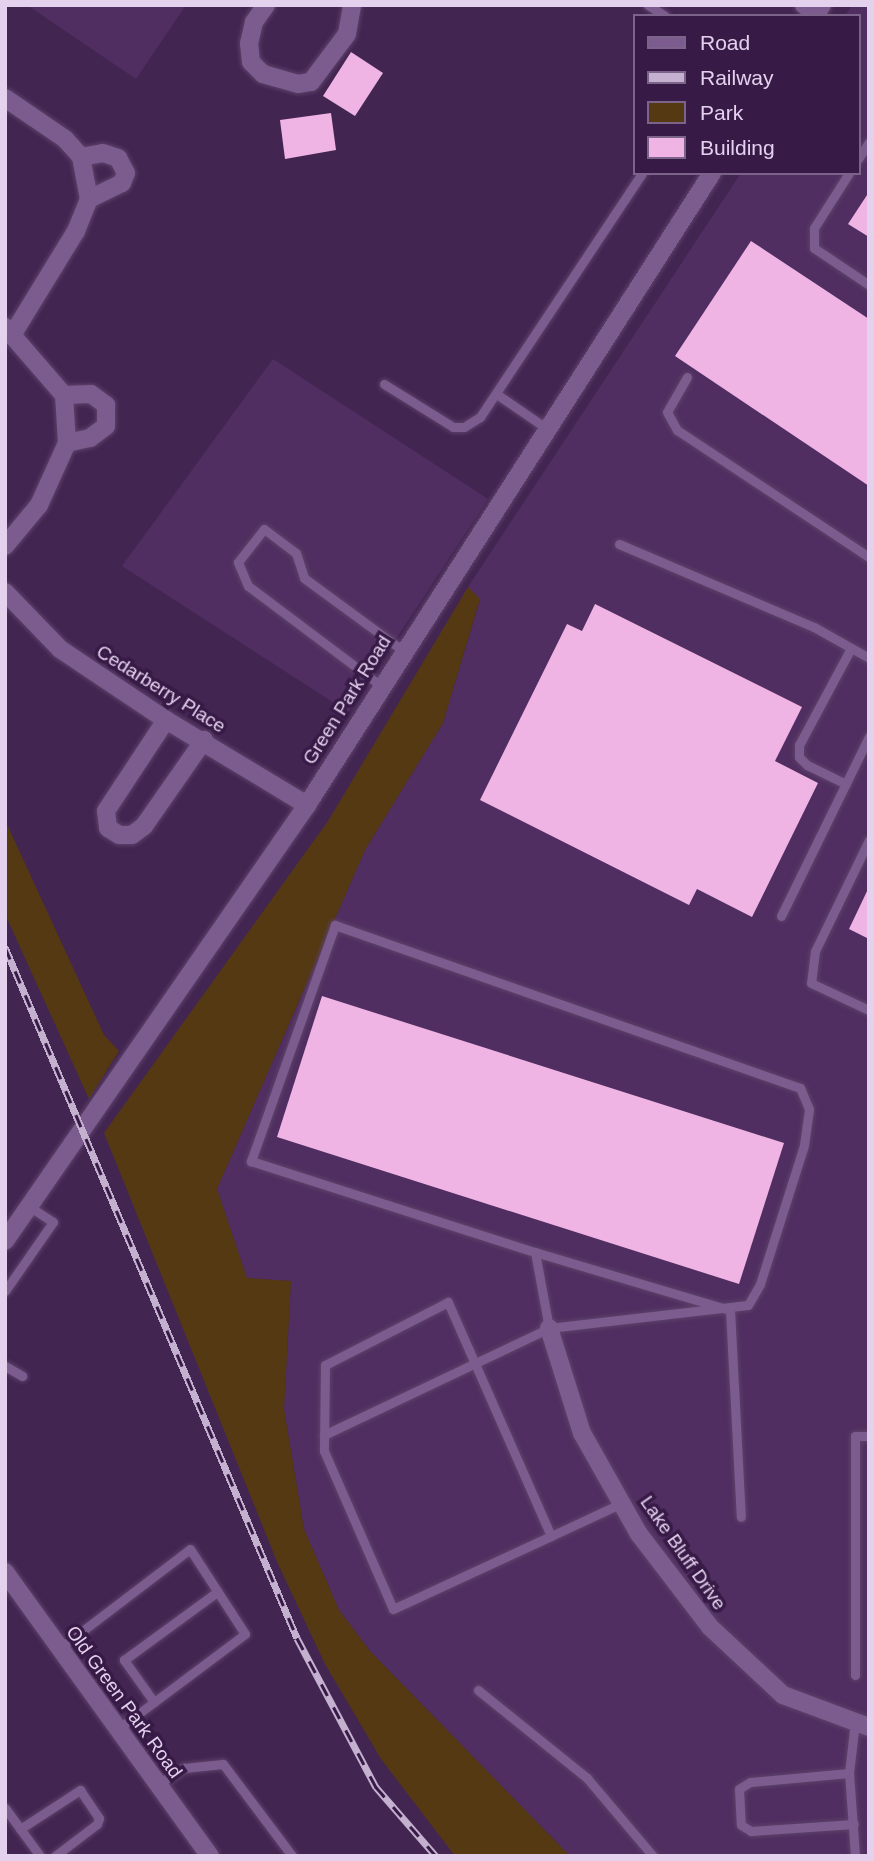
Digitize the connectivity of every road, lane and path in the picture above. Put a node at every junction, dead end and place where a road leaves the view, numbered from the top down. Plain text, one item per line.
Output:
1 (266, 5) edge
2 (352, 5) edge
3 (5, 98) edge
4 (81, 157) junction
5 (641, 175) edge
6 (711, 175) edge
7 (848, 175) edge
8 (89, 200) junction
9 (869, 285) edge
10 (9, 330) edge
11 (687, 377) dead end
12 (384, 384) dead end
13 (64, 395) junction
14 (498, 395) junction
15 (546, 429) junction
16 (66, 443) junction
17 (619, 544) dead end
18 (5, 546) edge
19 (869, 557) edge
20 (5, 592) edge
21 (851, 648) junction
22 (402, 650) junction
23 (869, 658) edge
24 (380, 685) junction
25 (166, 720) junction
26 (869, 736) edge
27 (204, 740) junction
28 (846, 784) junction
29 (307, 805) junction
30 (869, 840) edge
31 (781, 916) dead end
32 (869, 1010) edge
33 (30, 1207) junction
34 (5, 1241) edge
35 (535, 1252) junction
36 (5, 1291) edge
37 (730, 1310) junction
38 (549, 1328) junction
39 (475, 1362) junction
40 (5, 1366) edge
41 (22, 1376) dead end
42 (324, 1434) junction
43 (869, 1436) edge
44 (622, 1503) junction
45 (741, 1517) dead end
46 (551, 1536) junction
47 (5, 1572) edge
48 (217, 1592) junction
49 (60, 1648) junction
50 (855, 1675) dead end
51 (478, 1690) dead end
52 (154, 1702) junction
53 (862, 1724) edge
54 (118, 1729) junction
55 (849, 1773) junction
56 (158, 1784) junction
57 (5, 1808) edge
58 (854, 1824) junction
59 (20, 1829) junction
60 (40, 1856) edge
61 (55, 1856) edge
62 (210, 1856) edge
63 (292, 1856) edge
64 (653, 1856) edge
65 (855, 1856) edge

1 - 2 street
3 - 4 street
4 - 8 street
4 - 8 street
5 - 14 lane
6 - 15 street, Green Park Road
7 - 9 lane
8 - 10 street
10 - 13 street
11 - 19 lane
12 - 14 lane
13 - 16 street
13 - 16 street
14 - 15 lane
15 - 22 street, Green Park Road
16 - 18 street
17 - 21 lane
20 - 25 street, Cedarberry Place
21 - 23 lane
21 - 28 lane
22 - 24 street, Green Park Road
22 - 24 lane
24 - 29 street, Green Park Road
25 - 27 street, Cedarberry Place
25 - 27 street
26 - 28 lane
27 - 29 street, Cedarberry Place
28 - 31 lane
29 - 33 street, Green Park Road
30 - 32 lane
33 - 34 street, Green Park Road
33 - 36 lane
35 - 37 lane
35 - 37 lane
35 - 38 lane
37 - 38 lane
37 - 45 lane
38 - 39 lane
38 - 44 street, Lake Bluff Drive
39 - 42 lane
39 - 42 lane
39 - 46 lane
40 - 41 lane
42 - 46 lane
43 - 50 lane
44 - 46 lane
44 - 53 street, Lake Bluff Drive
47 - 49 street, Old Green Park Road
48 - 49 lane
48 - 52 lane
48 - 52 lane
49 - 54 street, Old Green Park Road
51 - 64 lane
52 - 54 lane
53 - 55 lane
54 - 56 street, Old Green Park Road
55 - 58 lane
55 - 58 lane
56 - 62 street, Old Green Park Road
56 - 63 lane
57 - 59 lane
58 - 65 lane
59 - 60 lane
59 - 61 lane

